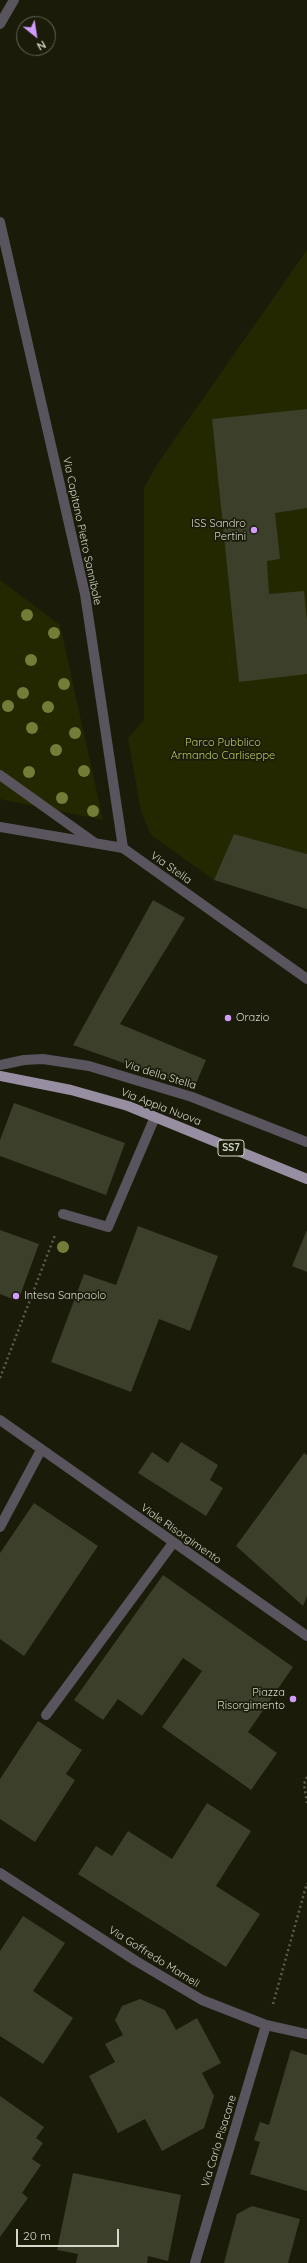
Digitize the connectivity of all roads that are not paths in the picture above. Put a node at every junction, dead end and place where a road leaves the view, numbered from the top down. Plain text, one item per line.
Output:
1 (14, 0) edge
2 (0, 24) edge
3 (0, 222) edge
4 (0, 775) edge
5 (0, 827) edge
6 (95, 843) junction
7 (123, 848) junction
8 (307, 979) edge
9 (0, 1065) edge
10 (0, 1076) edge
11 (155, 1117) junction
12 (307, 1142) edge
13 (307, 1179) edge
14 (63, 1214) road end
15 (0, 1420) edge
16 (41, 1450) junction
17 (0, 1526) edge
18 (173, 1543) junction
19 (307, 1636) edge
20 (46, 1715) dead end
21 (0, 1873) edge
22 (266, 2025) junction
23 (307, 2034) edge
24 (195, 2263) edge

1 - 2 street
3 - 7 street, Via Capitano Pietro Sannibale
4 - 6 street
5 - 6 street, Via Stella
6 - 7 street, Via Stella
7 - 8 street, Via Stella
9 - 12 street, Via della Stella
10 - 11 main road, Via Appia Nuova / SS7
11 - 13 main road, Via Appia Nuova / SS7
11 - 14 street
15 - 16 street, Viale Risorgimento
16 - 17 street
16 - 18 street, Viale Risorgimento
18 - 19 street, Viale Risorgimento
18 - 20 street
21 - 22 street, Via Goffredo Mameli
22 - 23 street, Via Goffredo Mameli
22 - 24 street, Via Carlo Pisacane

